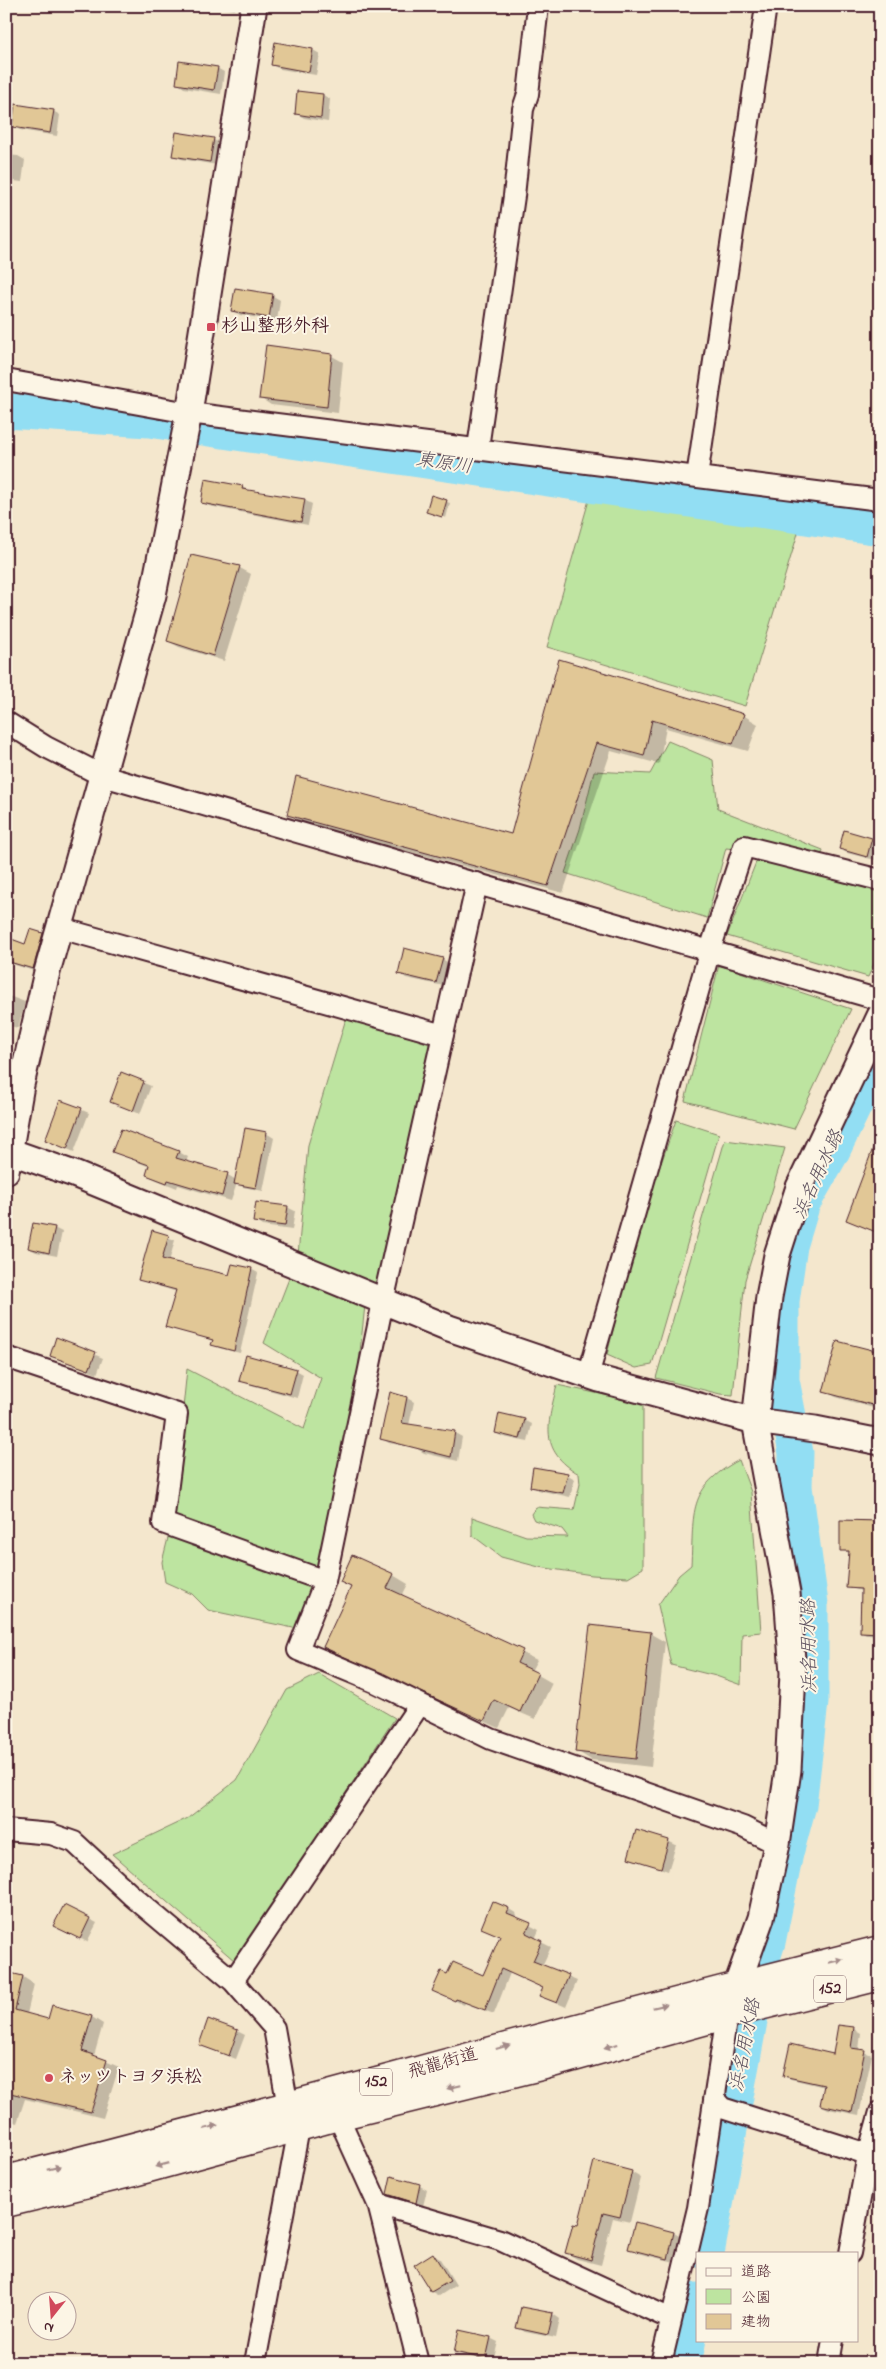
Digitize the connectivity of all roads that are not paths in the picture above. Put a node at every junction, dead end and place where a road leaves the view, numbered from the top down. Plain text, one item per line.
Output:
1 (254, 6) edge
2 (538, 6) edge
3 (766, 6) edge
4 (6, 380) edge
5 (189, 413) junction
6 (478, 448) junction
7 (697, 477) junction
8 (880, 500) edge
9 (6, 722) edge
10 (103, 776) junction
11 (880, 880) edge
12 (477, 883) junction
13 (60, 928) junction
14 (710, 950) junction
15 (880, 1000) edge
16 (880, 1016) edge
17 (443, 1035) junction
18 (7, 1157) edge
19 (383, 1302) junction
20 (6, 1357) edge
21 (588, 1376) junction
22 (765, 1423) junction
23 (880, 1442) edge
24 (325, 1581) junction
25 (420, 1704) junction
26 (6, 1830) edge
27 (777, 1844) junction
28 (880, 1950) edge
29 (880, 1976) edge
30 (233, 1981) junction
31 (738, 1999) junction
32 (718, 2104) junction
33 (880, 2112) edge
34 (338, 2116) junction
35 (294, 2117) junction
36 (874, 2156) edge
37 (6, 2180) edge
38 (6, 2203) edge
39 (378, 2204) junction
40 (850, 2252) edge
41 (671, 2319) junction
42 (833, 2342) edge
43 (255, 2363) edge
44 (418, 2363) edge
45 (661, 2363) edge
46 (829, 2363) edge

1 - 5 street
2 - 6 street
3 - 7 street
4 - 5 street
5 - 6 street
5 - 10 street
6 - 7 street
7 - 8 street
9 - 10 street
10 - 12 street
10 - 13 street
11 - 14 street
12 - 14 street
12 - 17 street
13 - 17 street
13 - 18 street
14 - 15 street
14 - 21 street
16 - 22 street
17 - 19 street
18 - 19 street
19 - 21 street
19 - 24 street
20 - 24 street
21 - 22 street
22 - 23 street
22 - 27 street
24 - 25 street
25 - 27 street
25 - 30 street
26 - 30 street
27 - 31 street
31 -> 28 highway, 飛龍街道 / 152
29 - 31 highway, 飛龍街道 / 152
30 - 35 street
31 - 32 street
31 -> 34 highway, 飛龍街道 / 152
35 -> 31 highway, 飛龍街道 / 152
32 - 36 street
32 - 41 street
33 - 36 street
34 - 35 highway, 飛龍街道 / 152
34 - 39 street
37 -> 35 highway, 飛龍街道 / 152
35 -> 38 highway, 飛龍街道 / 152
35 - 43 street
36 - 40 street
39 - 41 street
39 - 44 street
41 - 45 street
42 - 46 street

